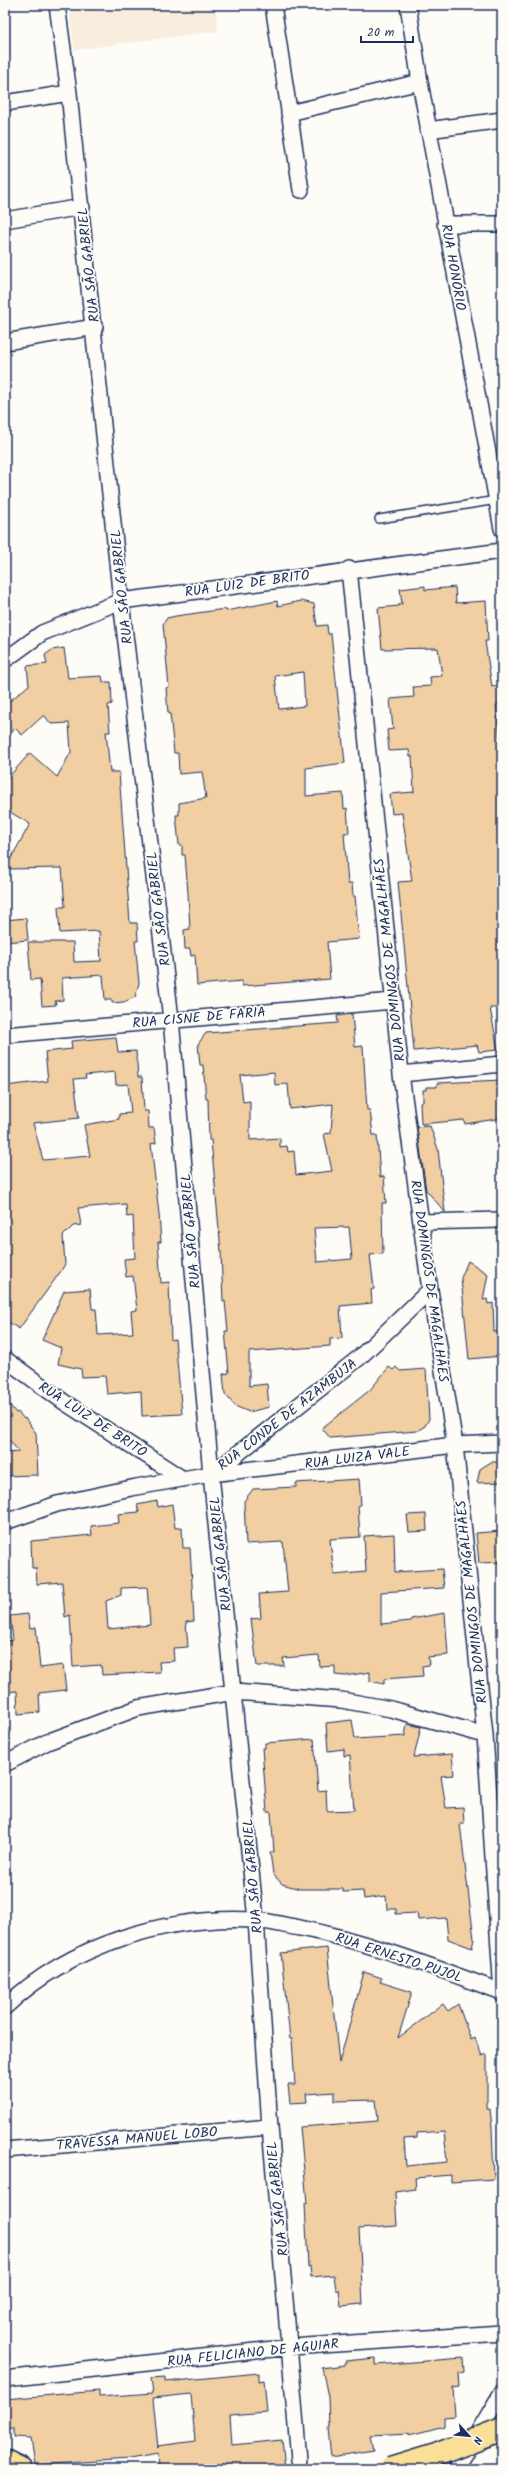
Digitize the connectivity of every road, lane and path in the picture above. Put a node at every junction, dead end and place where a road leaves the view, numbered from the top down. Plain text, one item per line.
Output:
1 (57, 5) edge
2 (273, 5) edge
3 (408, 5) edge
4 (420, 82) junction
5 (69, 93) junction
6 (5, 103) edge
7 (289, 112) junction
8 (502, 120) edge
9 (428, 130) junction
10 (301, 190) dead end
11 (82, 207) junction
12 (5, 220) edge
13 (445, 224) junction
14 (502, 224) edge
15 (95, 327) junction
16 (5, 342) edge
17 (496, 500) junction
18 (379, 519) dead end
19 (502, 529) edge
20 (502, 550) edge
21 (349, 569) junction
22 (121, 601) junction
23 (5, 660) edge
24 (393, 1001) junction
25 (171, 1019) junction
26 (5, 1035) edge
27 (502, 1064) edge
28 (401, 1074) junction
29 (502, 1220) edge
30 (421, 1222) junction
31 (430, 1290) junction
32 (5, 1359) edge
33 (502, 1443) edge
34 (455, 1445) junction
35 (211, 1474) junction
36 (183, 1479) junction
37 (5, 1522) edge
38 (234, 1692) junction
39 (485, 1735) junction
40 (5, 1764) edge
41 (256, 1920) junction
42 (501, 1950) edge
43 (502, 1993) edge
44 (5, 2007) edge
45 (270, 2127) junction
46 (5, 2150) edge
47 (502, 2333) edge
48 (291, 2347) junction
49 (5, 2379) edge
50 (502, 2392) edge
51 (502, 2414) edge
52 (494, 2426) edge
53 (299, 2460) dead end
54 (5, 2461) edge
55 (21, 2469) edge
56 (390, 2469) edge
57 (456, 2469) edge

1 - 5 street, RUA SÃO GABRIEL
2 - 7 street
3 - 4 street, RUA HONÓRIO
4 - 7 street
4 - 9 street, RUA HONÓRIO
5 - 6 street
5 - 11 street, RUA SÃO GABRIEL
7 - 10 street
8 - 9 street
9 - 13 street, RUA HONÓRIO
11 - 12 street
11 - 15 street, RUA SÃO GABRIEL
13 - 14 street
13 - 17 street, RUA HONÓRIO
15 - 16 street
15 - 22 street, RUA SÃO GABRIEL
17 - 18 lane
17 - 19 street, RUA HONÓRIO
20 - 21 street, RUA LUIZ DE BRITO
21 - 22 street, RUA LUIZ DE BRITO
21 - 24 street, RUA DOMINGOS DE MAGALHÃES
22 - 23 street, RUA LUIZ DE BRITO
22 - 25 street, RUA SÃO GABRIEL
24 - 25 street, RUA CISNE DE FARIA
24 - 28 street, RUA DOMINGOS DE MAGALHÃES
25 - 26 street, RUA CISNE DE FARIA
25 - 35 street, RUA SÃO GABRIEL
27 - 28 street
28 - 30 street, RUA DOMINGOS DE MAGALHÃES
29 - 30 street
30 - 31 street, RUA DOMINGOS DE MAGALHÃES
31 - 34 street, RUA DOMINGOS DE MAGALHÃES
31 - 35 street, RUA CONDE DE AZAMBUJA
32 - 36 street, RUA LUIZ DE BRITO
33 - 34 street, RUA LUIZA VALE
34 - 35 street, RUA LUIZA VALE
34 - 39 street, RUA DOMINGOS DE MAGALHÃES
35 - 36 street, RUA CONDE DE AZAMBUJA
35 - 38 street, RUA SÃO GABRIEL
36 - 37 street, RUA CONDE DE AZAMBUJA
38 - 39 street
38 - 40 street
38 - 41 street, RUA SÃO GABRIEL
39 - 42 street, RUA DOMINGOS DE MAGALHÃES
41 - 43 street, RUA ERNESTO PUJOL
41 - 44 street, RUA ERNESTO PUJOL
41 - 45 street, RUA SÃO GABRIEL
42 - 43 street, RUA DOMINGOS DE MAGALHÃES
45 - 46 street, TRAVESSA MANUEL LOBO
45 - 48 street, RUA SÃO GABRIEL
47 - 48 street, RUA FELICIANO DE AGUIAR
48 - 49 street, RUA FELICIANO DE AGUIAR
48 - 53 street, RUA SÃO GABRIEL
50 - 52 street
51 - 52 street
52 - 56 main road, bridge
52 - 57 street
54 - 55 main road

